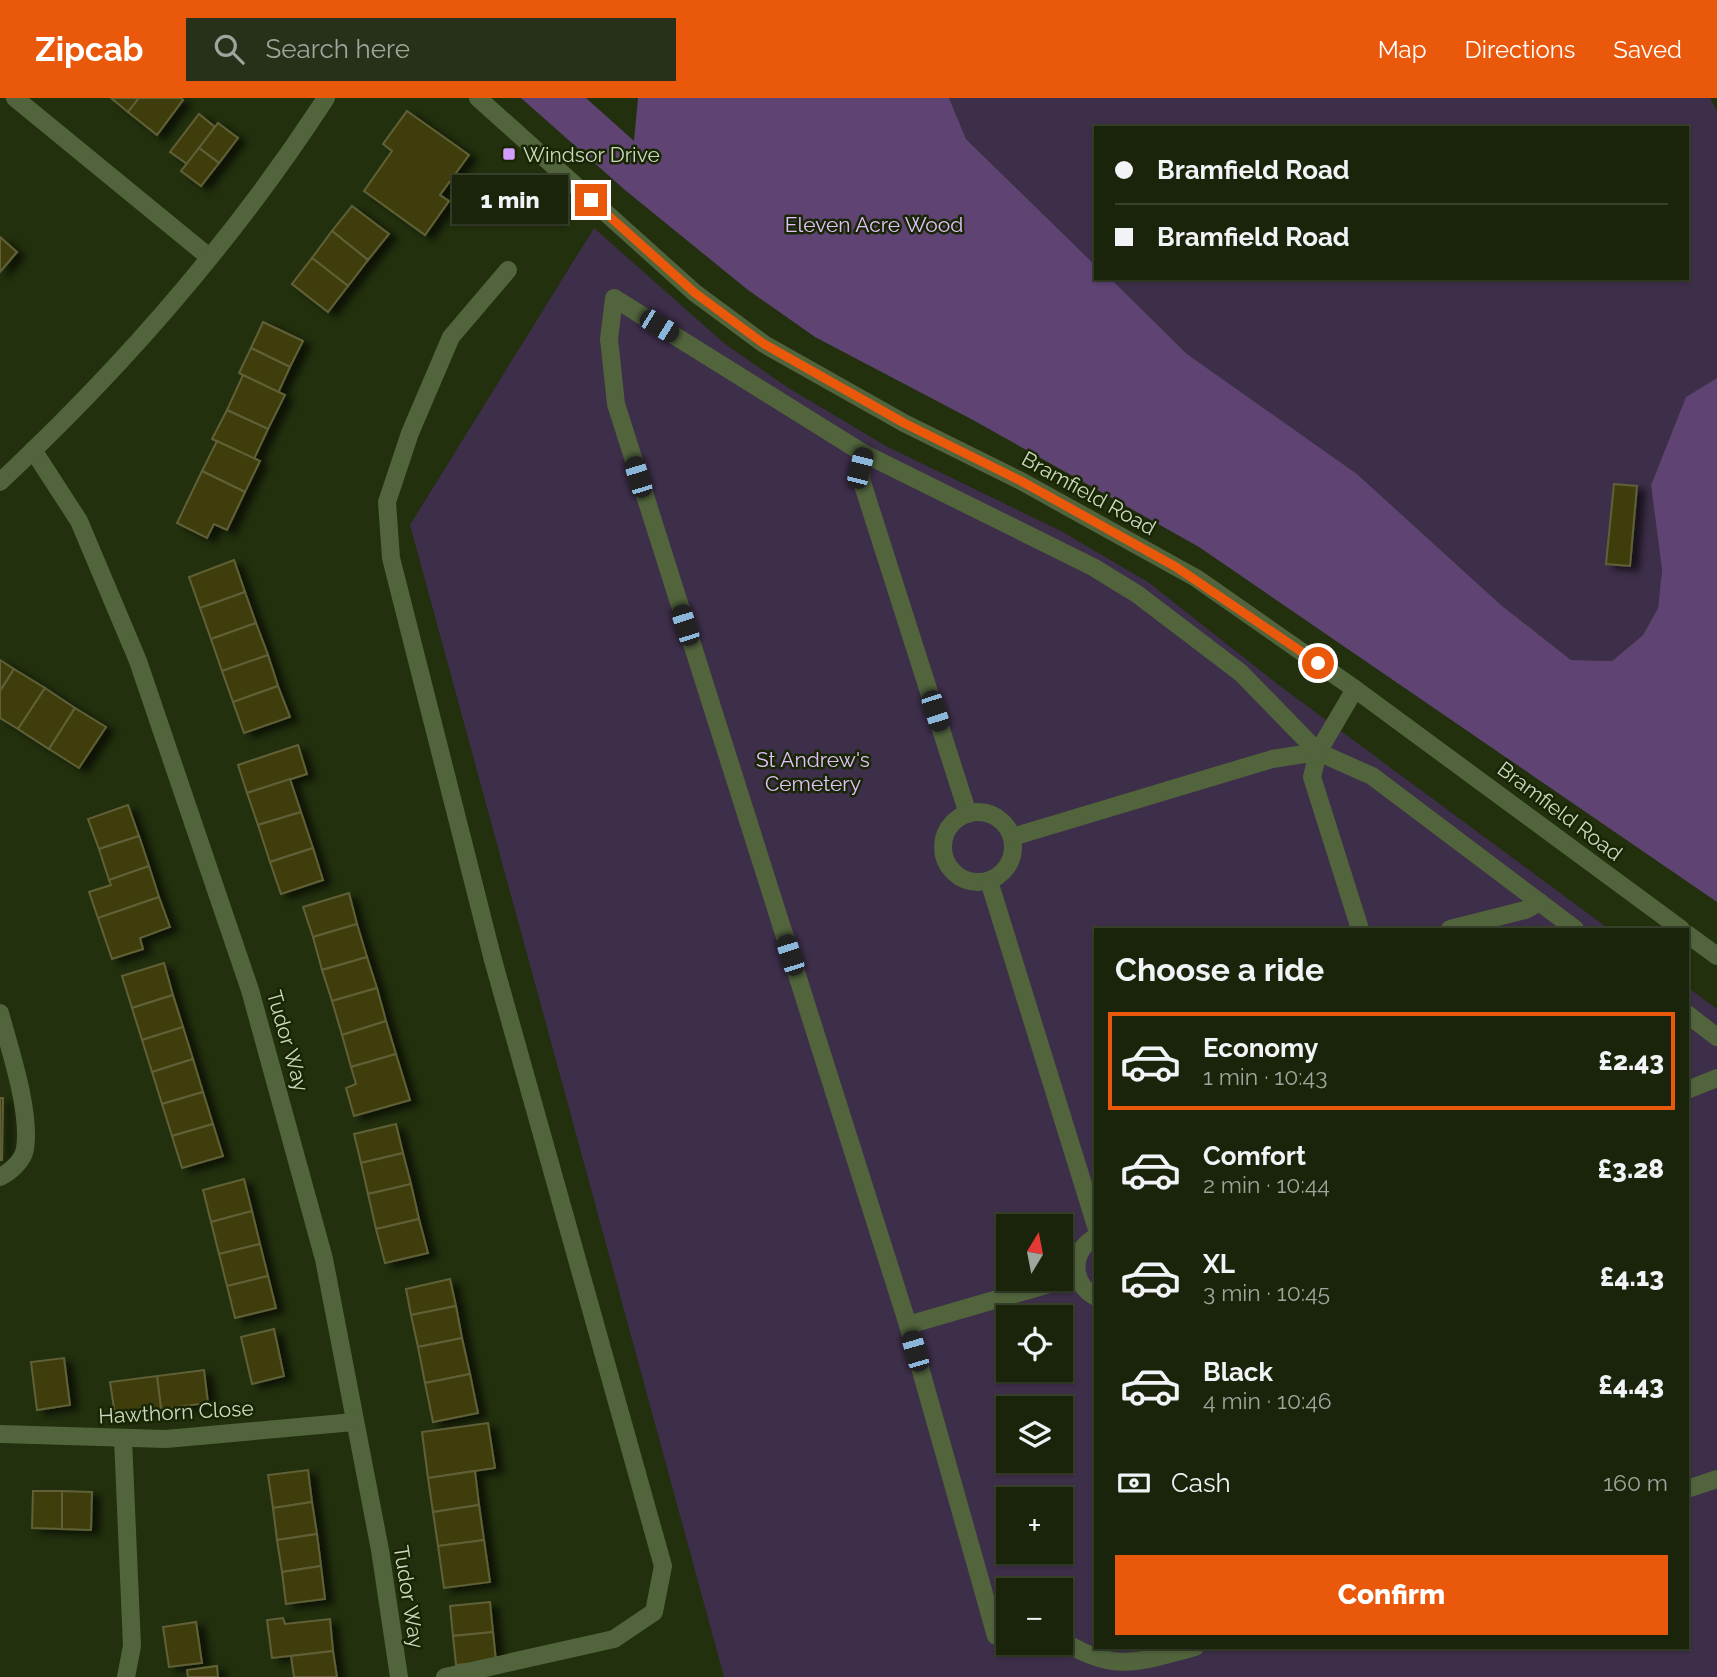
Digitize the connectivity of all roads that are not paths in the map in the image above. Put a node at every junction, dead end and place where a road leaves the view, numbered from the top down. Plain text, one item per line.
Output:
1 (15, 98) edge
2 (326, 98) edge
3 (478, 98) edge
4 (209, 257) junction
5 (508, 270) dead end
6 (33, 450) junction
7 (863, 453) junction
8 (0, 482) edge
9 (1355, 689) junction
10 (1318, 752) junction
11 (968, 814) junction
12 (1012, 837) junction
13 (989, 881) junction
14 (1540, 902) junction
15 (1360, 928) edge
16 (1454, 928) edge
17 (1574, 928) edge
18 (1680, 928) edge
19 (1689, 935) edge
20 (1717, 956) edge
21 (0, 1013) edge
22 (1689, 1016) edge
23 (1717, 1037) edge
24 (1717, 1078) edge
25 (1689, 1089) edge
26 (0, 1177) edge
27 (1094, 1220) edge
28 (1094, 1239) edge
29 (1077, 1276) junction
30 (1094, 1296) edge
31 (908, 1325) junction
32 (354, 1422) junction
33 (0, 1434) edge
34 (123, 1439) junction
35 (1717, 1479) edge
36 (1689, 1488) edge
37 (996, 1636) edge
38 (1073, 1648) edge
39 (1188, 1649) edge
40 (126, 1677) edge
41 (398, 1677) edge
42 (446, 1677) edge

1 - 4 street
2 - 4 street
3 - 9 street, Bramfield Road
4 - 6 street
5 - 42 street
6 - 8 street
6 - 32 street, Tudor Way
7 - 10 street
7 - 11 street
7 - 31 street
9 - 10 street
9 - 18 street, Bramfield Road
10 - 12 street
10 - 14 street
10 - 15 street
11 - 12 street
11 - 13 street
12 - 13 street
13 - 27 street
14 - 16 street
14 - 17 street
19 - 20 street
21 - 26 street
22 - 23 street
24 - 25 street
28 - 29 street
29 - 30 street
29 - 31 street
31 - 37 street
32 - 34 street, Hawthorn Close
32 - 41 street, Tudor Way
33 - 34 street, Hawthorn Close
34 - 40 street
35 - 36 street
38 - 39 street

